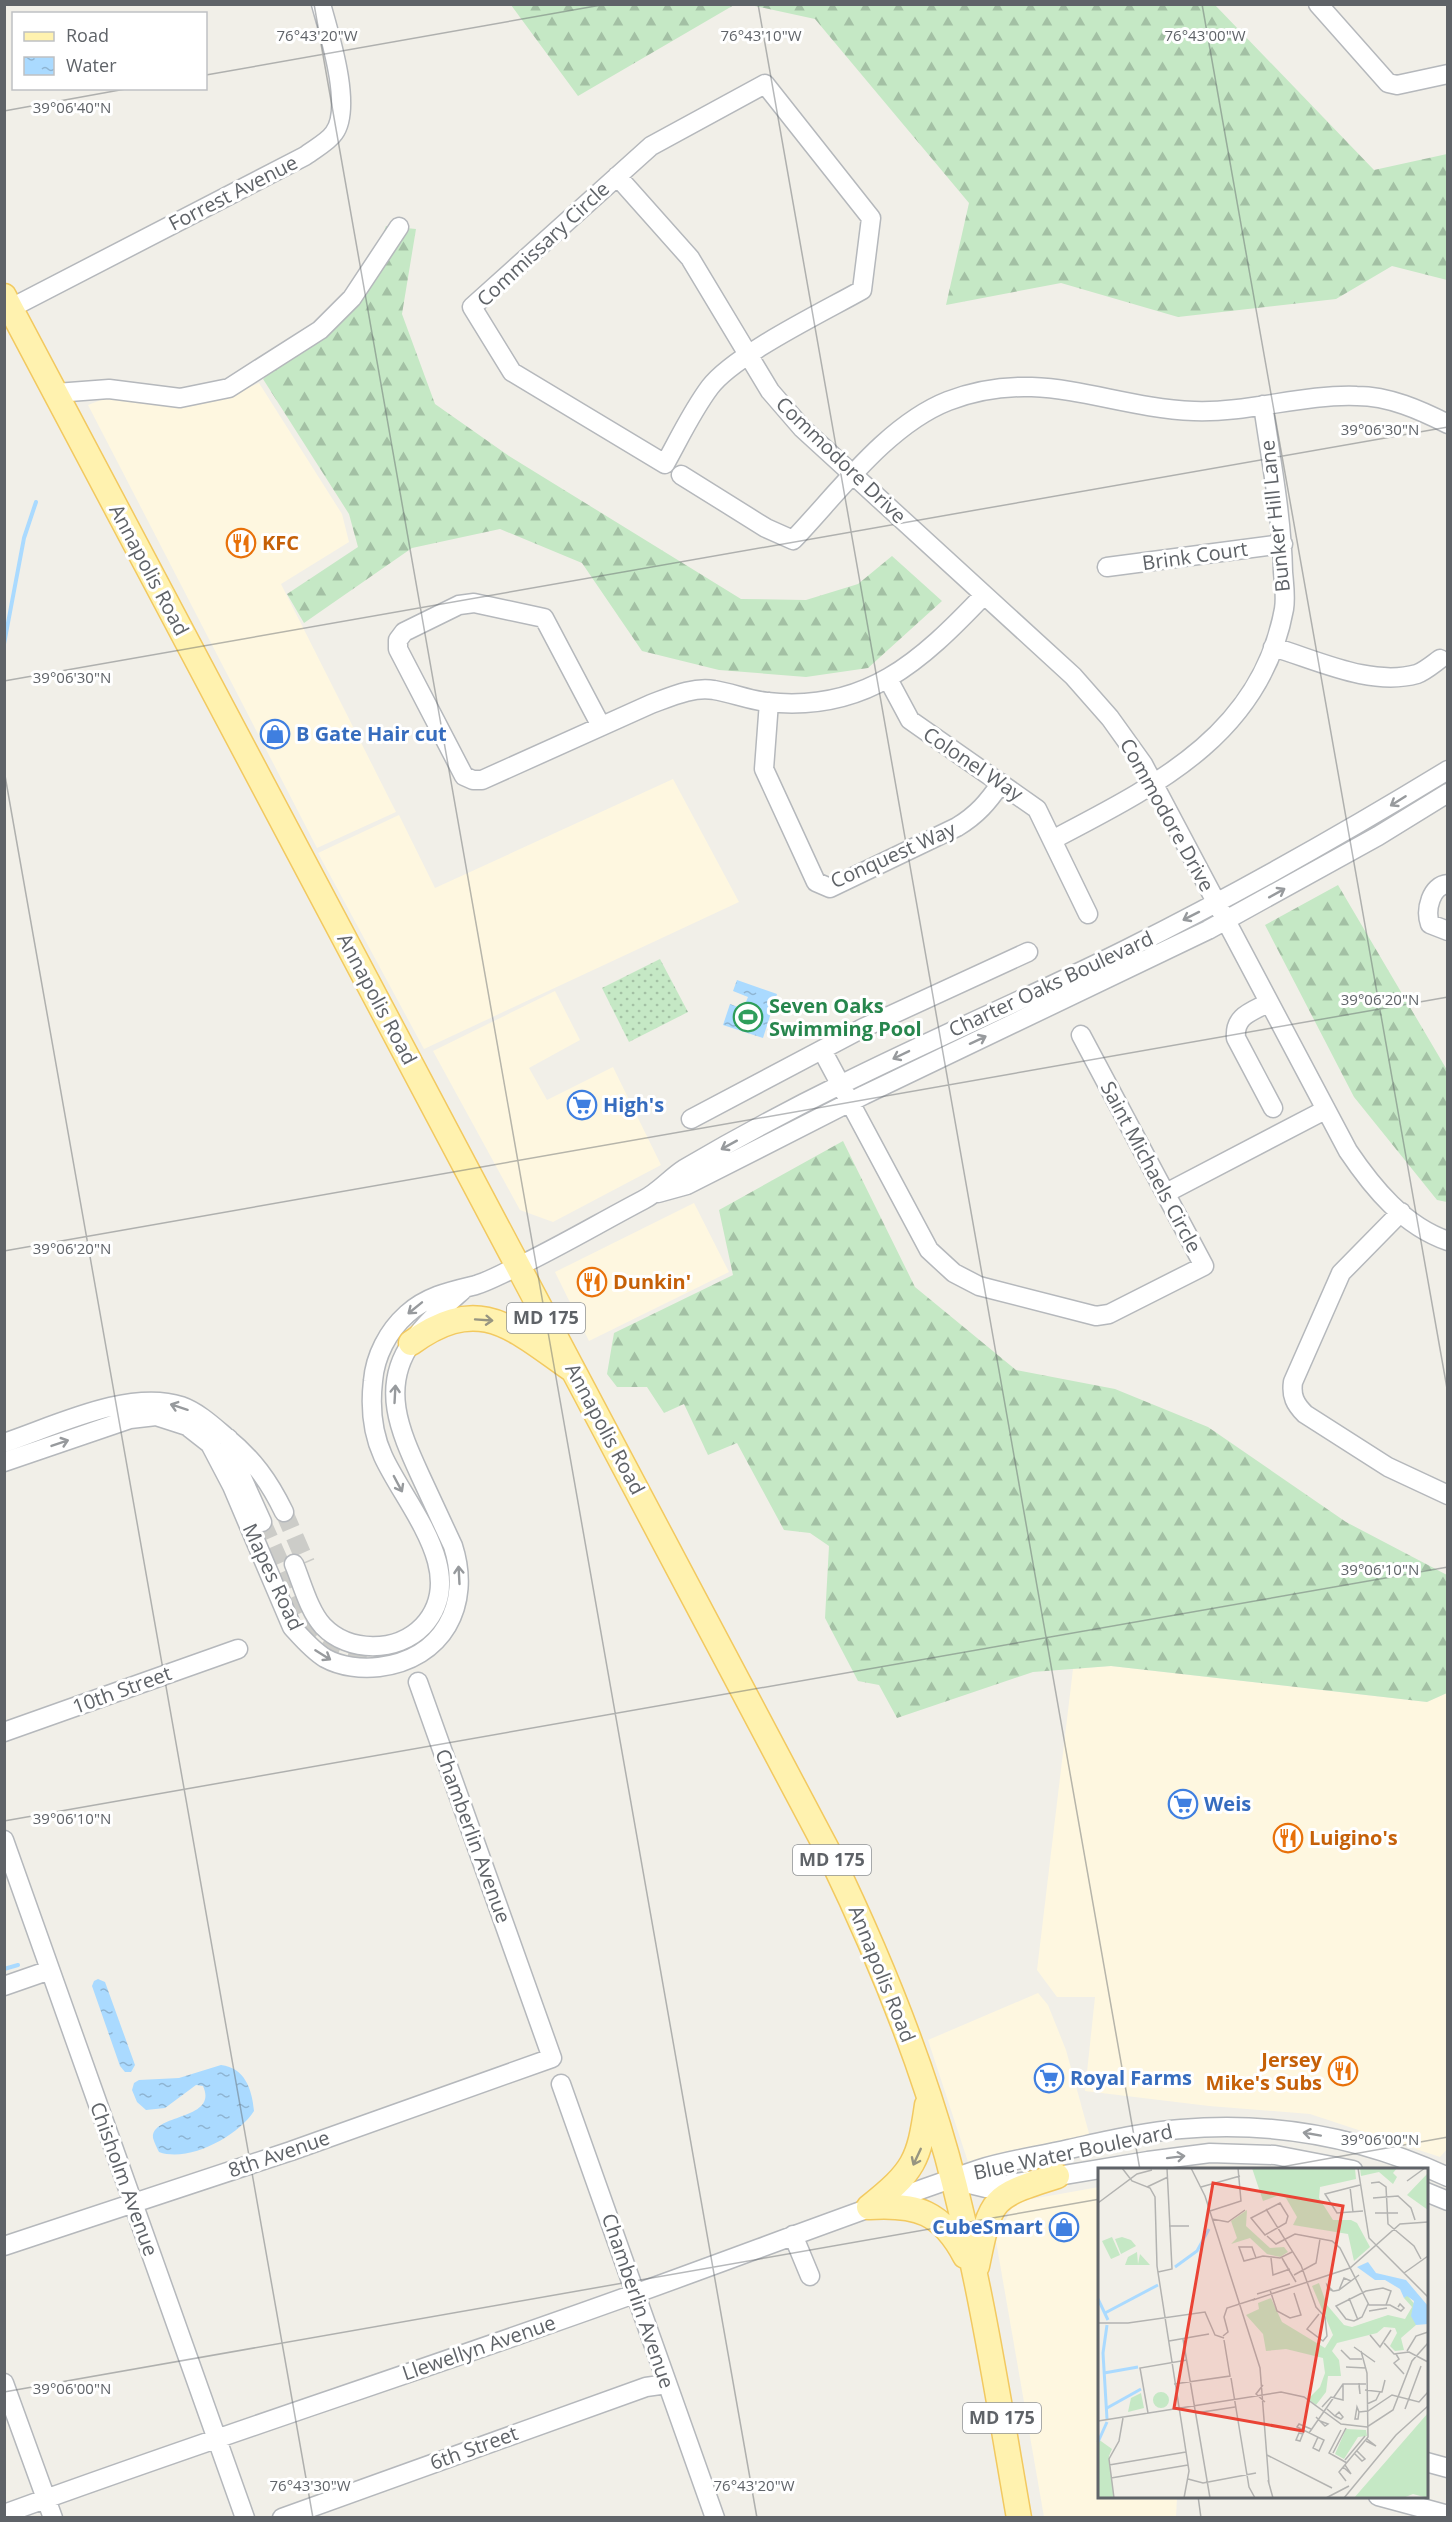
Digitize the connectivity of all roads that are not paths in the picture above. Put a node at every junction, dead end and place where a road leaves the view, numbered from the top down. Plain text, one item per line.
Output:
1 (321, 4) edge
2 (1318, 4) edge
3 (1448, 74) edge
4 (617, 176) junction
5 (399, 227) dead end
6 (8, 302) edge
7 (748, 356) junction
8 (56, 393) junction
9 (1263, 405) junction
10 (1448, 424) edge
11 (681, 475) dead end
12 (854, 475) junction
13 (1282, 544) junction
14 (1107, 567) dead end
15 (984, 595) junction
16 (1273, 647) junction
17 (1440, 659) dead end
18 (888, 679) junction
19 (769, 702) junction
20 (601, 726) junction
21 (1448, 770) edge
22 (1001, 783) junction
23 (1154, 784) junction
24 (1448, 793) edge
25 (1052, 840) junction
26 (1448, 884) edge
27 (1216, 903) junction
28 (1088, 914) dead end
29 (1225, 921) junction
30 (1448, 931) edge
31 (1028, 952) dead end
32 (1268, 1003) junction
33 (1081, 1035) dead end
34 (822, 1050) junction
35 (840, 1085) junction
36 (850, 1102) junction
37 (1273, 1108) dead end
38 (1325, 1110) junction
39 (691, 1119) dead end
40 (1166, 1193) junction
41 (653, 1194) junction
42 (1401, 1212) junction
43 (1448, 1241) edge
44 (519, 1266) junction
45 (468, 1285) junction
46 (411, 1343) junction
47 (574, 1371) junction
48 (4, 1443) edge
49 (4, 1462) edge
50 (1448, 1495) edge
51 (273, 1518) tunnel mouth
52 (300, 1563) tunnel mouth
53 (238, 1648) dead end
54 (418, 1682) dead end
55 (4, 1732) edge
56 (4, 1840) edge
57 (50, 1970) junction
58 (4, 1986) edge
59 (552, 2058) joint
60 (561, 2084) dead end
61 (928, 2100) junction
62 (1113, 2168) edge
63 (1347, 2168) edge
64 (1426, 2168) edge
65 (1428, 2169) edge
66 (1098, 2170) edge
67 (1057, 2176) junction
68 (1448, 2177) edge
69 (953, 2180) junction
70 (1428, 2193) edge
71 (1448, 2201) edge
72 (133, 2204) junction
73 (869, 2206) junction
74 (793, 2235) junction
75 (4, 2246) edge
76 (975, 2274) junction
77 (810, 2276) dead end
78 (636, 2293) junction
79 (4, 2383) edge
80 (667, 2384) junction
81 (218, 2439) junction
82 (1428, 2463) edge
83 (1448, 2468) edge
84 (1385, 2498) edge
85 (46, 2499) junction
86 (4, 2514) edge
87 (1448, 2515) edge
88 (53, 2517) edge
89 (245, 2517) edge
90 (282, 2517) edge
91 (715, 2517) edge
92 (1019, 2517) edge

1 - 6 street, Forrest Avenue
2 - 3 street
4 - 7 street, Commodore Drive
4 - 7 street, Commissary Circle
4 - 7 street, Commissary Circle
5 - 8 street
6 - 8 main road, Annapolis Road / MD 175
7 - 12 street, Commodore Drive
8 - 44 main road, Annapolis Road / MD 175
9 - 10 street
9 - 12 street
9 - 13 street, Bunker Hill Lane
11 - 12 street
12 - 15 street, Commodore Drive
13 - 14 street, Brink Court
13 - 16 street, Bunker Hill Lane
15 - 18 street
15 - 23 street, Commodore Drive
16 - 17 street
16 - 23 street, Bunker Hill Lane
18 - 19 street
18 - 22 street, Colonel Way
19 - 20 street
19 - 22 street, Conquest Way
20 - 20 street
21 -> 27 street, Charter Oaks Boulevard
22 - 25 street, Colonel Way
23 - 25 street, Bunker Hill Lane
23 - 27 street, Commodore Drive
29 -> 24 street, Charter Oaks Boulevard
25 - 28 street, Colonel Way
26 - 30 street
27 - 29 street, Commodore Drive
27 -> 35 street, Charter Oaks Boulevard
29 - 32 street, Commodore Drive
36 -> 29 street, Charter Oaks Boulevard
31 - 34 street
32 - 37 street
32 - 38 street, Commodore Drive
33 - 40 street, Saint Michaels Circle
34 - 35 street
34 - 39 street
35 - 36 street
35 -> 41 street, Charter Oaks Boulevard
36 - 40 street, Saint Michaels Circle
36 - 41 street, Charter Oaks Boulevard
38 - 40 street
38 - 42 street, Commodore Drive
41 - 44 street, Charter Oaks Boulevard
42 - 43 street, Commodore Drive
42 - 50 street
44 - 45 street, Mapes Road
44 - 47 main road, Annapolis Road / MD 175
45 - 46 street, Mapes Road
45 -> 52 street, Mapes Road
46 -> 47 main road
49 -> 46 street, Mapes Road
47 - 61 main road, Annapolis Road / MD 175
51 -> 48 street, Mapes Road
53 - 55 street, 10th Street
54 - 59 street, Chamberlin Avenue
56 - 57 street, Chisholm Avenue
57 - 58 street
57 - 72 street, Chisholm Avenue
59 - 72 street, 8th Avenue
60 - 78 street, Chamberlin Avenue
61 - 69 main road, Annapolis Road / MD 175
61 -> 73 main road
62 -> 63 street, Blue Water Boulevard
64 -> 69 street, Blue Water Boulevard
68 -> 65 street, Blue Water Boulevard
67 -> 66 street, Blue Water Boulevard
67 - 69 street, Blue Water Boulevard
67 - 76 main road
69 - 73 street, Llewellyn Avenue
69 - 76 main road, Annapolis Road / MD 175
70 - 71 street
72 - 75 street, 8th Avenue
72 - 81 street, Chisholm Avenue
73 - 74 street, Llewellyn Avenue
73 - 76 main road
74 - 77 street
74 - 78 street, Llewellyn Avenue
76 - 92 main road, Annapolis Road / MD 175
78 - 80 street, Chamberlin Avenue
78 - 81 street, Llewellyn Avenue
79 - 85 street
80 - 90 street, 6th Street
80 - 91 street, Chamberlin Avenue
81 - 85 street, Llewellyn Avenue
81 - 89 street, Chisholm Avenue
82 - 83 street
84 - 87 street
85 - 86 street, Llewellyn Avenue
85 - 88 street

